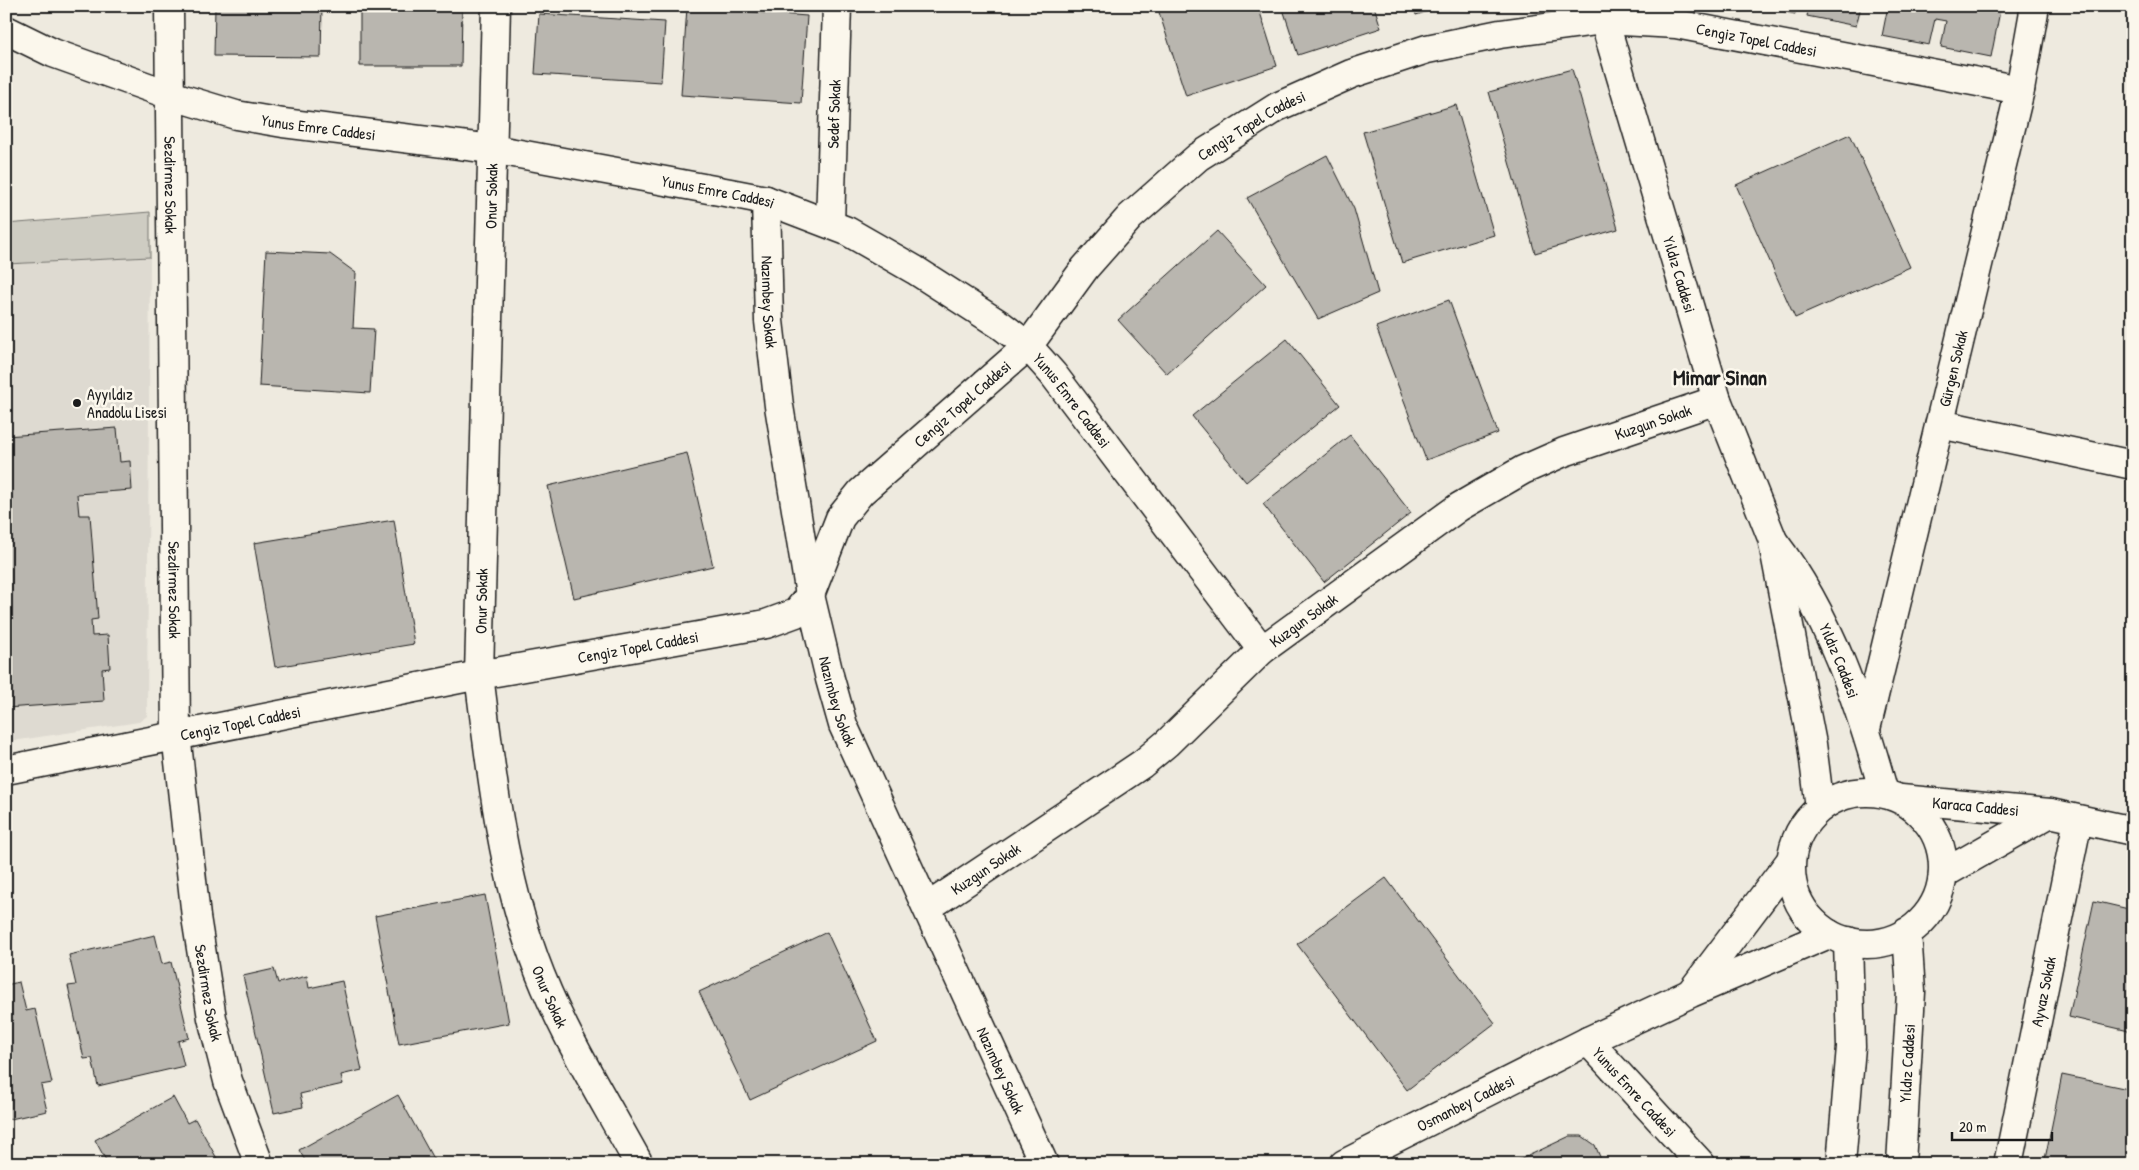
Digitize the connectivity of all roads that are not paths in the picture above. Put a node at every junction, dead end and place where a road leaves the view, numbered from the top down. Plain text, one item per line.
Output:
1 (169, 6) edge
2 (496, 6) edge
3 (837, 6) edge
4 (2035, 6) edge
5 (1602, 13) edge
6 (6, 30) edge
7 (2020, 90) junction
8 (170, 95) junction
9 (492, 149) junction
10 (766, 200) junction
11 (830, 223) junction
12 (1028, 346) junction
13 (1718, 400) junction
14 (1940, 424) junction
15 (2133, 466) edge
16 (1772, 538) junction
17 (810, 595) junction
18 (1262, 650) junction
19 (479, 675) junction
20 (1866, 729) junction
21 (176, 734) junction
22 (6, 770) edge
23 (1893, 796) junction
24 (1820, 808) junction
25 (2050, 813) junction
26 (2078, 820) junction
27 (2133, 831) edge
28 (1791, 860) junction
29 (1943, 874) junction
30 (928, 907) junction
31 (1907, 932) junction
32 (1838, 938) junction
33 (1691, 993) junction
34 (1588, 1041) junction
35 (259, 1164) edge
36 (639, 1164) edge
37 (1044, 1164) edge
38 (1344, 1164) edge
39 (1701, 1164) edge
40 (1840, 1164) edge
41 (1901, 1164) edge
42 (2008, 1164) edge

1 - 8 street, Sezdirmez Sokak
2 - 9 street, Onur Sokak
3 - 11 street, Sedef Sokak
4 - 7 street, Gürgen Sokak
5 - 7 street, Cengiz Topel Caddesi
5 - 12 street, Cengiz Topel Caddesi
5 - 13 street, Yıldız Caddesi
6 - 8 street, Yunus Emre Caddesi
7 - 14 street, Gürgen Sokak
8 - 9 street, Yunus Emre Caddesi
8 - 21 street, Sezdirmez Sokak
9 - 10 street, Yunus Emre Caddesi
9 - 19 street, Onur Sokak
10 - 11 street, Yunus Emre Caddesi
10 - 17 street, Nazımbey Sokak
11 - 12 street, Yunus Emre Caddesi
12 - 17 street, Cengiz Topel Caddesi
12 - 18 street, Yunus Emre Caddesi
13 - 16 street, Yıldız Caddesi
13 - 18 street, Kuzgun Sokak
14 - 15 street
14 - 20 street, Gürgen Sokak
16 - 20 street, Yıldız Caddesi
16 - 24 street, Yıldız Caddesi
17 - 19 street, Cengiz Topel Caddesi
17 - 30 street, Nazımbey Sokak
18 - 30 street, Kuzgun Sokak
19 - 21 street, Cengiz Topel Caddesi
19 - 36 street, Onur Sokak
20 - 23 street, Yıldız Caddesi
21 - 22 street, Cengiz Topel Caddesi
21 - 35 street, Sezdirmez Sokak
23 - 24 street
23 - 25 street, Karaca Caddesi
23 - 29 street
24 - 28 street
25 - 26 street, Karaca Caddesi
25 - 29 street, Karaca Caddesi
26 - 27 street, Karaca Caddesi
26 - 42 street, Ayvaz Sokak
28 - 32 street
28 - 33 street
29 - 31 street
30 - 37 street, Nazımbey Sokak
31 - 32 street
31 - 41 street, Yıldız Caddesi
32 - 33 street
32 - 40 street
33 - 34 street
34 - 38 street, Osmanbey Caddesi
34 - 39 street, Yunus Emre Caddesi

